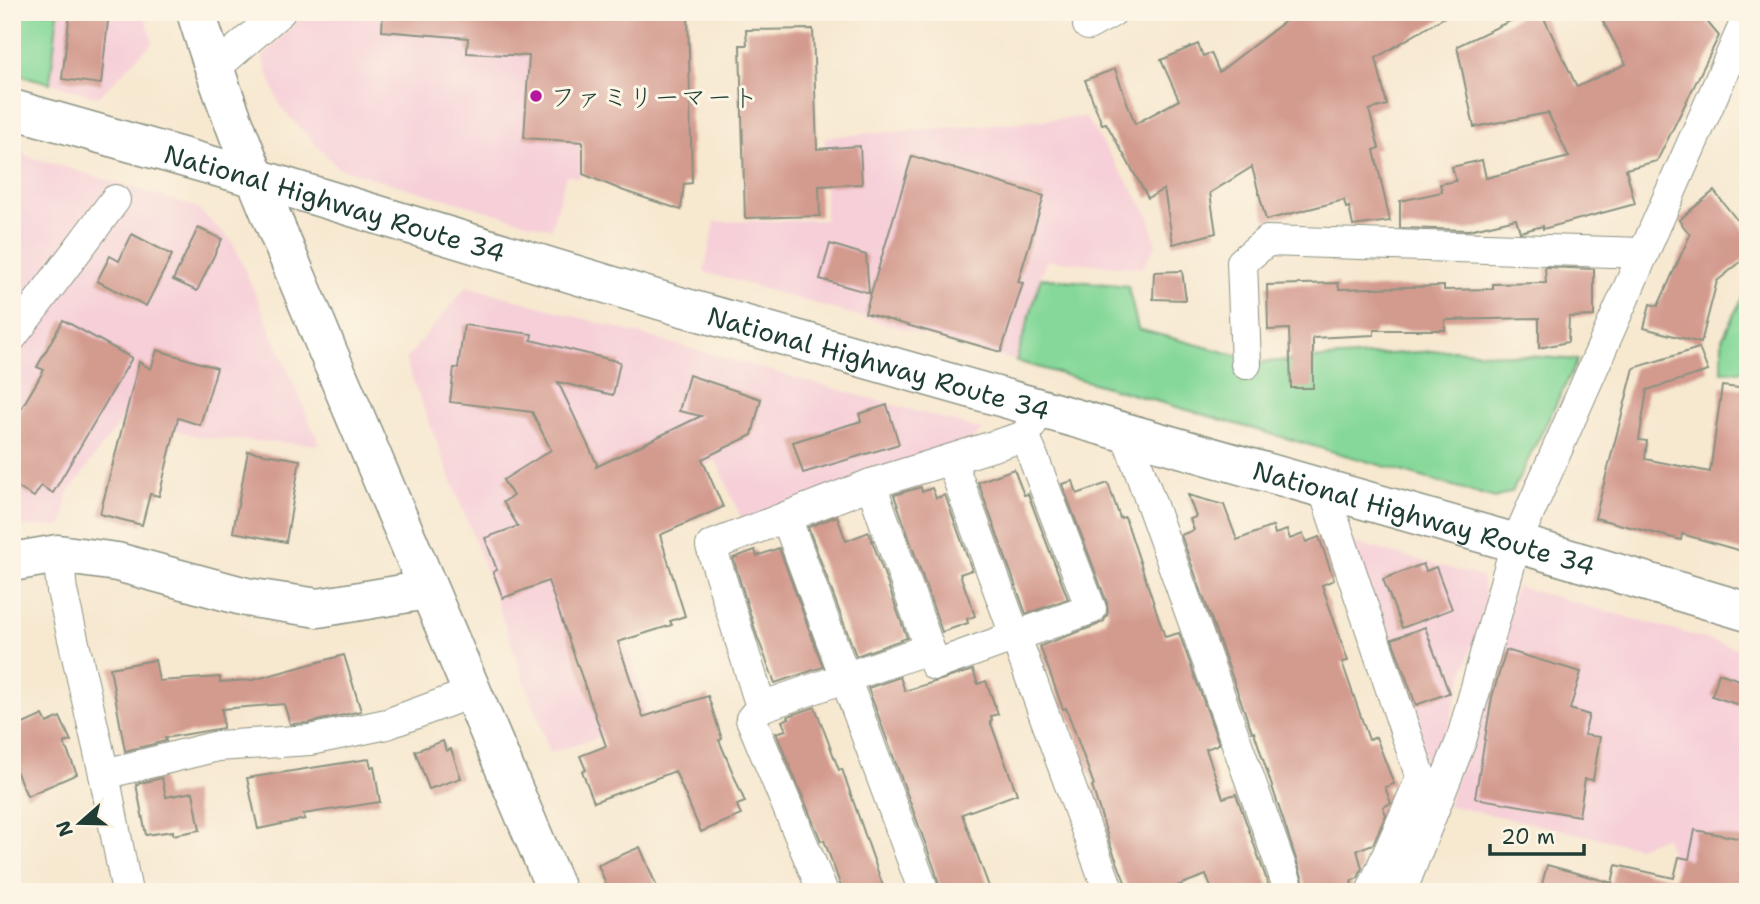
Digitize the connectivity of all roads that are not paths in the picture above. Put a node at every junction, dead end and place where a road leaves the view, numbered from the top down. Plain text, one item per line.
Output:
1 (196, 12) edge
2 (280, 12) edge
3 (1748, 16) edge
4 (214, 70) junction
5 (12, 109) edge
6 (256, 178) junction
7 (115, 200) dead end
8 (1644, 253) junction
9 (12, 337) edge
10 (1246, 365) dead end
11 (1033, 422) junction
12 (1126, 433) junction
13 (951, 460) junction
14 (871, 484) junction
15 (1323, 488) junction
16 (786, 517) junction
17 (1516, 543) junction
18 (58, 554) junction
19 (12, 562) edge
20 (427, 590) junction
21 (1748, 612) edge
22 (1016, 637) junction
23 (928, 649) junction
24 (846, 679) junction
25 (471, 693) junction
26 (761, 707) junction
27 (104, 774) junction
28 (127, 892) edge
29 (557, 892) edge
30 (823, 892) edge
31 (924, 892) edge
32 (1109, 892) edge
33 (1290, 892) edge
34 (1371, 892) edge
35 (1401, 892) edge

1 - 4 main road
2 - 4 street
3 - 8 street
4 - 6 main road
5 - 6 main road, National Highway Route 34
6 - 11 main road, National Highway Route 34
6 - 20 main road
7 - 9 street
8 - 10 street
8 - 17 street
11 - 12 main road, National Highway Route 34
11 - 13 street
11 - 22 street
12 - 15 main road, National Highway Route 34
12 - 33 street
13 - 14 street
13 - 22 street
14 - 16 street
14 - 23 street
15 - 17 main road, National Highway Route 34
15 - 34 street
16 - 24 street
16 - 26 street
17 - 21 main road, National Highway Route 34
17 - 35 street
18 - 19 main road
18 - 20 main road
18 - 27 street
20 - 25 main road
22 - 23 street
22 - 32 street
23 - 24 street
24 - 26 street
24 - 31 street
25 - 27 street
25 - 29 main road
26 - 30 street
27 - 28 street

